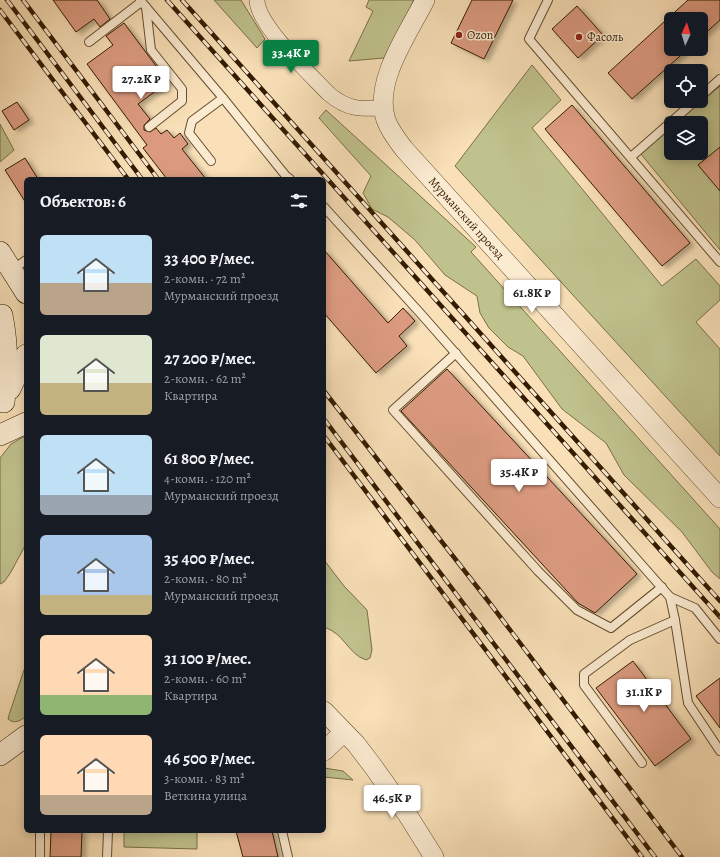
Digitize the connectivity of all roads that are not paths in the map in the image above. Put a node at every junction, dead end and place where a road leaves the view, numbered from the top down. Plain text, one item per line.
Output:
1 (256, 0) edge
2 (425, 0) edge
3 (548, 0) edge
4 (142, 3) edge
5 (89, 42) dead end
6 (720, 79) edge
7 (708, 90) edge
8 (223, 98) junction
9 (384, 108) junction
10 (687, 108) edge
11 (149, 127) dead end
12 (631, 157) junction
13 (211, 161) dead end
14 (287, 177) edge
15 (326, 209) edge
16 (0, 252) edge
17 (720, 262) edge
18 (19, 265) edge
19 (24, 285) edge
20 (1, 312) edge
21 (24, 347) edge
22 (456, 353) junction
23 (24, 359) edge
24 (24, 381) edge
25 (2, 406) edge
26 (24, 424) edge
27 (0, 435) edge
28 (720, 498) edge
29 (662, 586) junction
30 (670, 597) junction
31 (675, 620) junction
32 (720, 639) edge
33 (326, 714) edge
34 (343, 733) junction
35 (24, 738) edge
36 (326, 749) edge
37 (11, 752) edge
38 (720, 752) edge
39 (642, 763) dead end
40 (40, 833) edge
41 (108, 833) edge
42 (282, 833) edge
43 (40, 857) edge
44 (107, 857) edge
45 (288, 857) edge
46 (434, 857) edge

1 - 9 street
2 - 9 street, Мурманский проезд
3 - 12 lane
4 - 5 lane
4 - 8 lane
4 - 11 lane
6 - 7 lane
8 - 13 lane
8 - 14 lane
9 - 28 street, Мурманский проезд
10 - 12 lane
12 - 17 lane
15 - 22 lane
16 - 18 main road
18 - 19 main road
20 - 21 main road
20 - 25 main road
22 - 29 lane
22 - 29 lane
23 - 25 main road
24 - 25 main road
26 - 27 main road
29 - 30 lane
30 - 31 lane
30 - 32 lane
31 - 38 lane
31 - 39 lane
33 - 34 street
34 - 36 street
34 - 46 street
35 - 37 main road
40 - 43 lane
41 - 44 lane
42 - 45 lane

